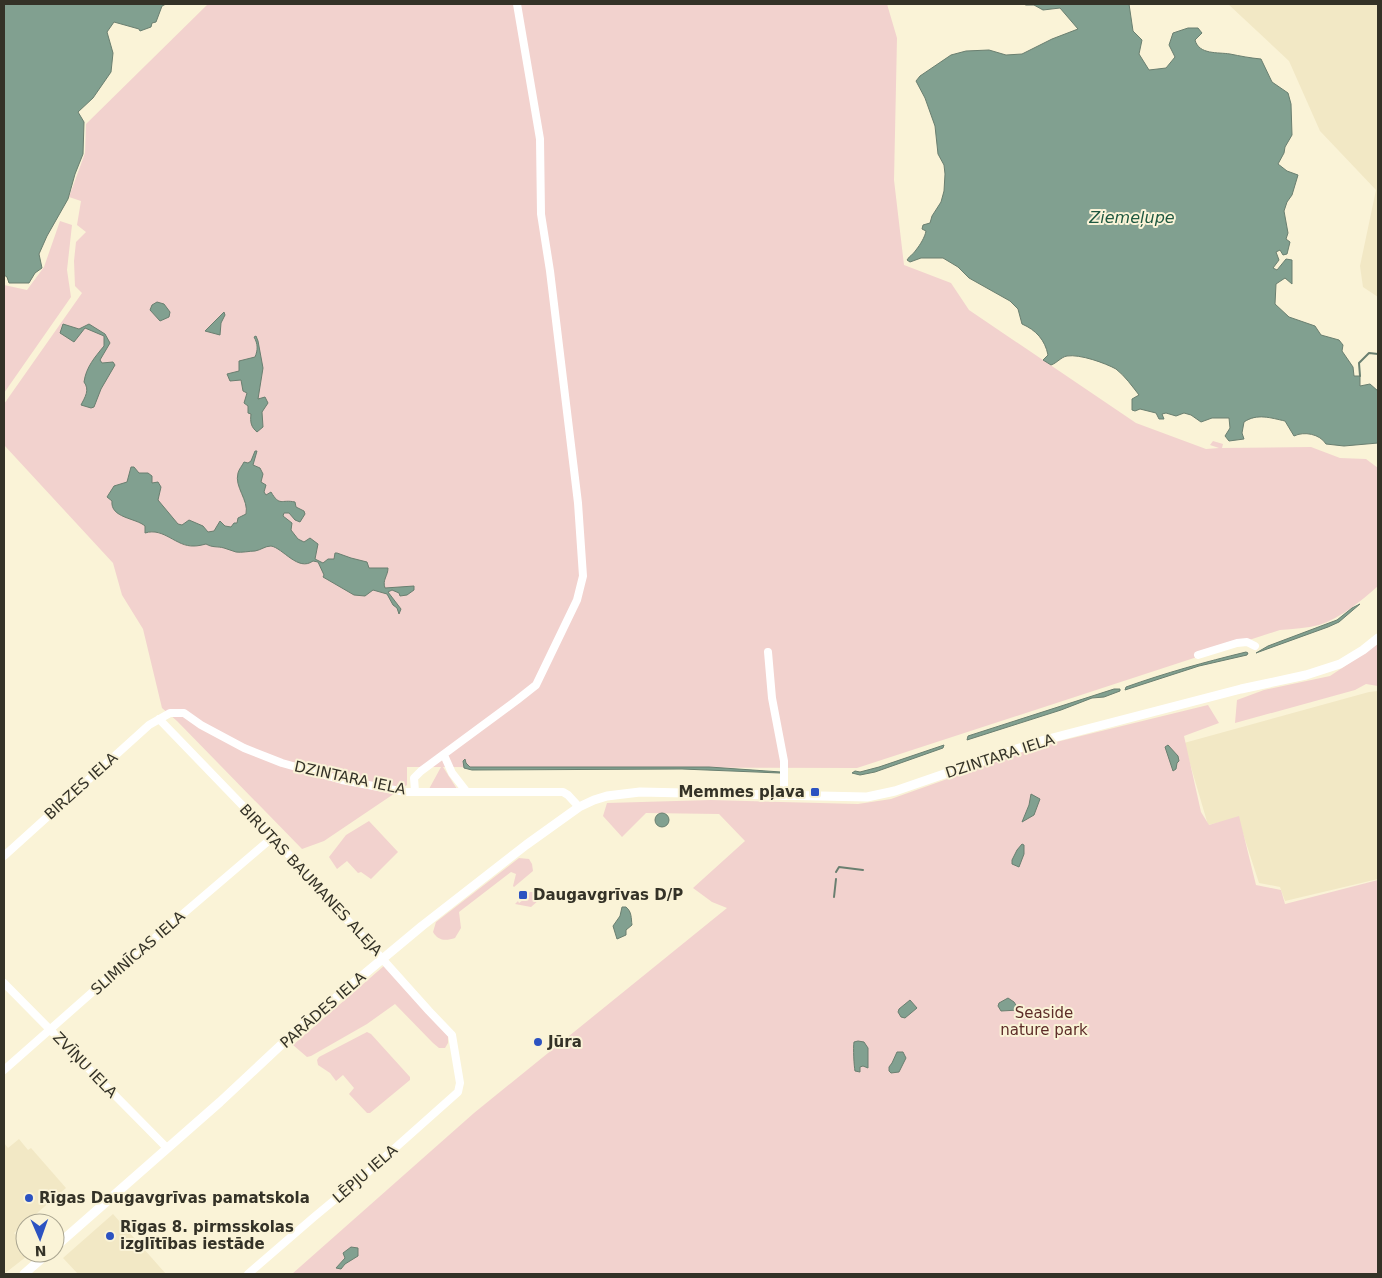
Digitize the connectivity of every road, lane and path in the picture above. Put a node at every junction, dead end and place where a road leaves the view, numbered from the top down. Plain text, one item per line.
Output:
1 (517, 4) edge
2 (1378, 638) edge
3 (1255, 646) dead end
4 (768, 652) dead end
5 (1198, 655) dead end
6 (160, 719) junction
7 (444, 755) junction
8 (466, 790) junction
9 (415, 791) junction
10 (607, 796) joint
11 (784, 796) junction
12 (579, 807) junction
13 (273, 837) junction
14 (4, 856) edge
15 (383, 958) junction
16 (4, 983) edge
17 (50, 1029) junction
18 (4, 1070) edge
19 (458, 1092) joint
20 (166, 1147) junction
21 (65, 1238) edge
22 (37, 1263) edge
23 (24, 1274) edge
24 (248, 1274) edge

1 - 7 street
2 - 11 street, DZINTARA IELA
3 - 5 street
4 - 11 street
6 - 9 street, DZINTARA IELA
6 - 13 street, BIRUTAS BAUMANES ALEJA
6 - 14 street, BIRZES IELA
7 - 8 street
7 - 9 street
8 - 9 street, DZINTARA IELA
8 - 12 street, DZINTARA IELA
10 - 11 street, DZINTARA IELA
10 - 12 street, PARĀDES IELA
12 - 15 street, PARĀDES IELA
13 - 15 street, BIRUTAS BAUMANES ALEJA
13 - 17 street, SLIMNĪCAS IELA
15 - 19 street, BIRUTAS BAUMANES ALEJA
15 - 20 street, PARĀDES IELA
16 - 17 street, ZVĪŅU IELA
17 - 18 street, SLIMNĪCAS IELA
17 - 20 street, ZVĪŅU IELA
19 - 24 street, LĒPJU IELA
20 - 21 street, PARĀDES IELA
22 - 23 street

